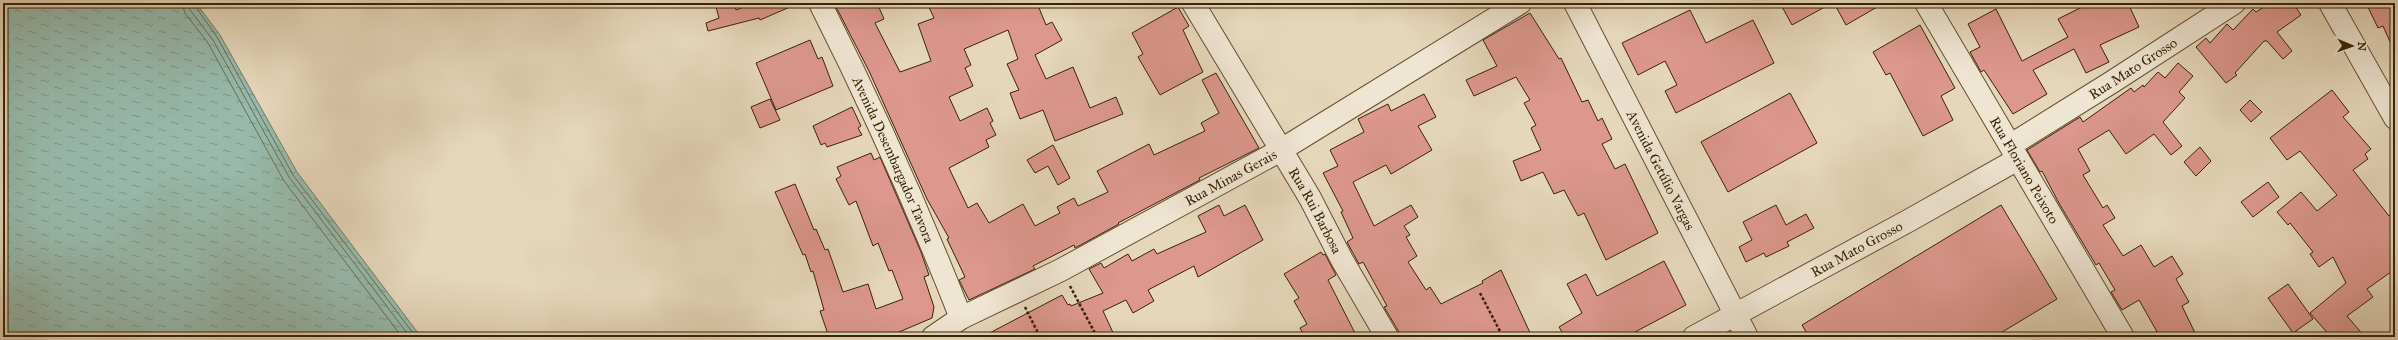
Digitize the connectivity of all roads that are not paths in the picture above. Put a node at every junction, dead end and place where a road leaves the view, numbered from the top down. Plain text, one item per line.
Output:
1 (820, 3) edge
2 (1193, 3) edge
3 (1520, 3) edge
4 (1575, 3) edge
5 (1926, 3) edge
6 (2234, 3) edge
7 (2330, 3) edge
8 (2395, 118) edge
9 (1281, 150) junction
10 (2014, 152) junction
11 (1734, 315) junction
12 (961, 318) junction
13 (933, 337) edge
14 (1387, 337) edge
15 (1694, 337) edge
16 (1747, 337) edge
17 (2123, 337) edge

1 - 12 street, Avenida Desembargador Tavora
2 - 9 street, Rua Rui Barbosa
3 - 9 street, Rua Minas Gerais
4 - 11 street, Avenida Getúlio Vargas
5 - 10 street, Rua Floriano Peixoto
6 - 10 street, Rua Mato Grosso
7 - 8 street
9 - 12 street, Rua Minas Gerais
9 - 14 street, Rua Rui Barbosa
10 - 11 street, Rua Mato Grosso
10 - 17 street, Rua Floriano Peixoto
11 - 15 street, Rua Mato Grosso
11 - 16 street, Avenida Getúlio Vargas
12 - 13 street, Rua Minas Gerais

